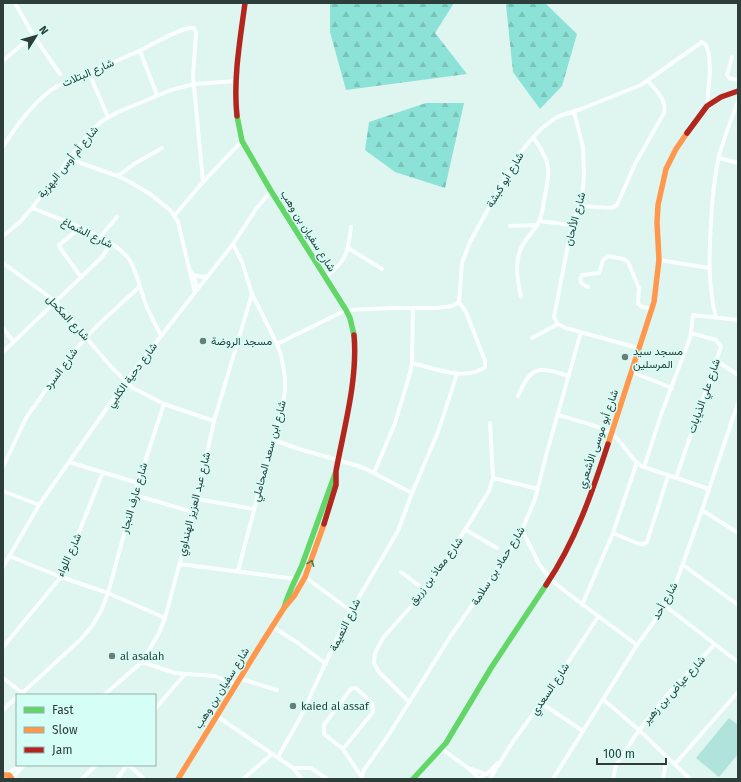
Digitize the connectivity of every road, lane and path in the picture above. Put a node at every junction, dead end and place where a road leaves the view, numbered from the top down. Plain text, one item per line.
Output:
1 (14, 3) edge
2 (245, 3) edge
3 (33, 35) junction
4 (140, 51) junction
5 (732, 57) dead end
6 (3, 61) edge
7 (89, 73) junction
8 (60, 74) dead end
9 (738, 80) edge
10 (236, 81) junction
11 (648, 81) junction
12 (194, 84) junction
13 (738, 91) edge
14 (156, 95) junction
15 (738, 101) edge
16 (707, 106) junction
17 (574, 112) junction
18 (108, 117) junction
19 (533, 137) junction
20 (242, 141) junction
21 (3, 147) edge
22 (162, 148) dead end
23 (719, 158) junction
24 (69, 159) junction
25 (738, 163) edge
26 (118, 176) junction
27 (203, 182) junction
28 (271, 191) junction
29 (580, 206) junction
30 (32, 208) junction
31 (174, 215) junction
32 (117, 217) dead end
33 (538, 223) junction
34 (572, 225) junction
35 (510, 226) dead end
36 (351, 227) dead end
37 (80, 228) junction
38 (3, 236) edge
39 (100, 237) junction
40 (111, 244) junction
41 (233, 244) junction
42 (348, 248) junction
43 (659, 260) junction
44 (3, 263) edge
45 (189, 268) junction
46 (710, 268) junction
47 (382, 269) dead end
48 (193, 275) junction
49 (208, 276) junction
50 (81, 277) junction
51 (326, 278) junction
52 (140, 286) junction
53 (588, 287) dead end
54 (198, 289) junction
55 (195, 293) junction
56 (252, 294) junction
57 (521, 296) dead end
58 (55, 301) junction
59 (459, 302) junction
60 (413, 308) junction
61 (652, 309) junction
62 (346, 310) junction
63 (716, 318) junction
64 (738, 320) edge
65 (558, 324) junction
66 (3, 328) edge
67 (581, 332) junction
68 (691, 333) junction
69 (161, 335) junction
70 (86, 336) junction
71 (532, 338) dead end
72 (13, 342) junction
73 (277, 344) junction
74 (638, 348) junction
75 (3, 352) edge
76 (717, 361) junction
77 (412, 363) junction
78 (632, 372) junction
79 (457, 374) junction
80 (738, 375) edge
81 (569, 376) junction
82 (125, 382) junction
83 (672, 388) junction
84 (518, 396) dead end
85 (738, 403) edge
86 (164, 404) junction
87 (558, 415) junction
88 (214, 421) junction
89 (490, 423) dead end
90 (611, 433) junction
91 (274, 440) junction
92 (338, 460) junction
93 (69, 462) junction
94 (637, 462) junction
95 (3, 467) edge
96 (644, 467) junction
97 (336, 471) junction
98 (103, 472) junction
99 (374, 473) junction
100 (668, 476) junction
101 (493, 478) junction
102 (676, 478) junction
103 (138, 483) junction
104 (538, 489) junction
105 (709, 489) junction
106 (3, 491) edge
107 (412, 493) junction
108 (135, 495) junction
109 (197, 499) junction
110 (39, 506) junction
111 (254, 509) junction
112 (702, 510) junction
113 (193, 512) junction
114 (466, 530) junction
115 (522, 530) junction
116 (613, 533) junction
117 (738, 533) edge
118 (497, 548) dead end
119 (9, 556) junction
120 (179, 564) junction
121 (682, 565) junction
122 (3, 566) edge
123 (238, 571) junction
124 (401, 572) dead end
125 (61, 577) junction
126 (305, 577) junction
127 (296, 579) junction
128 (550, 579) junction
129 (425, 590) junction
130 (108, 593) junction
131 (582, 605) junction
132 (664, 605) junction
133 (738, 605) edge
134 (284, 608) junction
135 (351, 611) junction
136 (598, 617) junction
137 (165, 618) junction
138 (273, 627) junction
139 (715, 644) junction
140 (637, 645) junction
141 (3, 647) edge
142 (142, 662) junction
143 (738, 662) edge
144 (326, 664) junction
145 (185, 674) junction
146 (3, 678) edge
147 (241, 679) junction
148 (237, 686) junction
149 (277, 690) dead end
150 (738, 692) edge
151 (22, 694) edge
152 (105, 694) edge
153 (16, 698) edge
154 (604, 700) junction
155 (409, 702) junction
156 (541, 703) junction
157 (156, 708) edge
158 (3, 710) edge
159 (218, 717) junction
160 (639, 730) junction
161 (583, 731) junction
162 (342, 749) junction
163 (442, 749) junction
164 (272, 754) junction
165 (278, 757) junction
166 (667, 757) junction
167 (675, 764) junction
168 (19, 766) edge
169 (22, 766) edge
170 (95, 766) edge
171 (127, 766) edge
172 (129, 766) edge
173 (293, 768) junction
174 (468, 768) junction
175 (7, 776) edge
176 (489, 777) edge
177 (362, 778) edge
178 (82, 779) edge
179 (117, 779) edge
180 (144, 779) edge
181 (178, 779) edge
182 (243, 779) edge
183 (302, 779) edge
184 (327, 779) edge
185 (413, 779) edge
186 (481, 779) edge
187 (553, 779) edge
188 (613, 779) edge
189 (663, 779) edge
190 (690, 779) edge

1 - 3 street
2 - 10 street, شارع سفيان بن وهب
3 - 6 street
3 - 8 street
4 - 7 street, شارع البتلات
4 - 12 street, شارع البتلات
4 - 14 street
5 - 9 street
7 - 18 street
7 - 21 street, شارع البتلات
10 - 12 street, شارع أم أوس البهزية
10 - 20 street, شارع سفيان بن وهب
11 - 16 street, شارع أبو كبشة
11 - 17 street, شارع أبو كبشة
11 - 29 street
12 - 14 street, شارع أم أوس البهزية
12 - 27 street
13 - 16 street, شارع أبو موسى الأشعري
14 - 18 street, شارع أم أوس البهزية
15 - 23 street
16 - 43 street, شارع أبو موسى الأشعري
17 - 19 street, شارع أبو كبشة
17 - 29 street, شارع الألحان
18 - 24 street, شارع أم أوس البهزية
19 - 33 street
19 - 59 street, شارع أبو كبشة
20 - 27 street
20 - 28 street, شارع سفيان بن وهب
22 - 26 street
23 - 25 street
23 - 46 street
24 - 26 street
24 - 30 street, شارع أم أوس البهزية
26 - 31 street
27 - 31 street
28 - 41 street, شارع دحية الكلبي
28 - 51 street, شارع سفيان بن وهب
29 - 34 street, شارع الألحان
30 - 37 street, شارع الشماغ
30 - 38 street, شارع أم أوس البهزية
31 - 45 street
32 - 39 street
33 - 34 street
33 - 35 street
33 - 57 street
34 - 65 street, شارع الألحان
36 - 42 street
37 - 39 street, شارع الشماغ
37 - 50 street
39 - 40 street, شارع الشماغ
40 - 50 street
40 - 52 street, شارع الشماغ
41 - 49 street, شارع دحية الكلبي
41 - 56 street, شارع ابن سعد المحاملي
42 - 47 street
42 - 51 street
43 - 46 street
43 - 61 street, شارع أبو موسى الأشعري
44 - 58 street, شارع المكحل
45 - 48 street
45 - 55 street
46 - 63 street
48 - 49 street
48 - 54 street
49 - 54 street, شارع دحية الكلبي
50 - 58 street
51 - 62 street, شارع سفيان بن وهب
52 - 69 street, شارع الشماغ
52 - 70 street, شارع السرد
53 - 61 street
54 - 55 street, شارع دحية الكلبي
55 - 69 street, شارع دحية الكلبي
56 - 73 street, شارع ابن سعد المحاملي
56 - 88 street, شارع عبد العزيز الهنداوي
58 - 70 street, شارع المكحل
58 - 72 street
59 - 60 street
59 - 79 street
60 - 62 street
60 - 77 street
61 - 74 street, شارع أبو موسى الأشعري
62 - 73 street
62 - 92 street, شارع سفيان بن وهب
63 - 64 street
63 - 68 street
65 - 67 street
65 - 71 street
66 - 72 street
67 - 74 street
67 - 81 street, شارع حماد بن سلامة
68 - 76 street, شارع علي الذيابات
68 - 83 street
69 - 82 street, شارع دحية الكلبي
70 - 82 street, شارع المكحل
70 - 95 street, شارع السرد
72 - 75 street
73 - 91 street, شارع ابن سعد المحاملي
74 - 78 street, شارع أبو موسى الأشعري
76 - 80 street
76 - 102 street, شارع علي الذيابات
77 - 79 street
77 - 99 street
78 - 83 street
78 - 90 street, شارع أبو موسى الأشعري
79 - 107 street, شارع النعيمة
81 - 84 street
81 - 87 street, شارع حماد بن سلامة
82 - 86 street, شارع المكحل
82 - 93 street, شارع دحية الكلبي
83 - 96 street
85 - 105 street, شارع أحد
86 - 88 street, شارع المكحل
86 - 103 street, شارع عارف النجار
87 - 90 street
87 - 104 street, شارع حماد بن سلامة
88 - 109 street, شارع عبد العزيز الهنداوي
89 - 101 street, شارع معاذ بن زريق
90 - 94 street
90 - 128 street, شارع أبو موسى الأشعري
91 - 92 street
91 - 111 street, شارع ابن سعد المحاملي
92 - 97 street, شارع سفيان بن وهب
92 - 99 street
93 - 98 street
93 - 110 street, شارع دحية الكلبي
94 - 96 street
94 - 116 street
96 - 100 street
126 -> 97 street, شارع سفيان بن وهب
97 - 127 street, شارع سفيان بن وهب
98 - 103 street
98 - 125 street, شارع اللواء
99 - 107 street
100 - 102 street
100 - 116 street
101 - 104 street
101 - 114 street, شارع معاذ بن زريق
102 - 105 street
103 - 108 street, شارع عارف النجار
104 - 115 street, شارع حماد بن سلامة
105 - 112 street, شارع أحد
106 - 110 street
107 - 135 street, شارع النعيمة
108 - 113 street
108 - 130 street, شارع عارف النجار
109 - 111 street
109 - 113 street, شارع عبد العزيز الهنداوي
110 - 119 street, شارع دحية الكلبي
111 - 123 street, شارع ابن سعد المحاملي
112 - 117 street
112 - 121 street, شارع أحد
113 - 120 street, شارع عبد العزيز الهنداوي
114 - 118 street
114 - 129 street, شارع معاذ بن زريق
115 - 128 street
115 - 155 street, شارع حماد بن سلامة
116 - 131 street
119 - 122 street, شارع دحية الكلبي
119 - 125 street
120 - 123 street
120 - 137 street, شارع عبد العزيز الهنداوي
121 - 132 street, شارع أحد
121 - 133 street
123 - 127 street
124 - 129 street
125 - 130 street
125 - 141 street, شارع اللواء
126 - 134 street, شارع سفيان بن وهب
126 - 135 street
127 - 134 street, شارع سفيان بن وهب
128 - 131 street
128 - 163 street, شارع أبو موسى الأشعري
129 - 155 street, شارع معاذ بن زريق
130 - 137 street
130 - 151 street, شارع عارف النجار
131 - 136 street
132 - 139 street
132 - 140 street, شارع أحد
134 - 138 street, شارع سفيان بن وهب
135 - 144 street, شارع النعيمة
136 - 140 street
136 - 156 street, شارع السعدي
137 - 142 street, شارع عبد العزيز الهنداوي
138 - 144 street
138 - 147 street, شارع سفيان بن وهب
139 - 143 street
139 - 160 street, شارع عياض بن زهير
140 - 154 street, شارع أحد
142 - 145 street
142 - 152 street, شارع عبد العزيز الهنداوي
144 - 165 street, شارع النعيمة
145 - 148 street
145 - 157 street
146 - 151 street
147 - 148 street, شارع سفيان بن وهب
147 - 149 street
148 - 159 street, شارع سفيان بن وهب
150 - 167 street
153 - 158 street
154 - 160 street
154 - 161 street, شارع أحد
155 - 177 street, شارع حماد بن سلامة
156 - 161 street
156 - 176 street, شارع السعدي
159 - 164 street
159 - 181 street, شارع سفيان بن وهب
160 - 166 street
160 - 188 street, شارع عياض بن زهير
161 - 187 street, شارع أحد
162 - 162 street
162 - 177 street
163 - 174 street
163 - 185 street, شارع أبو موسى الأشعري
164 - 165 street
164 - 182 street
165 - 173 street
166 - 167 street
166 - 189 street
167 - 190 street
168 - 175 street
169 - 175 street
170 - 178 street
171 - 179 street
172 - 180 street
173 - 183 street
173 - 184 street
174 - 176 street
174 - 186 street
176 - 186 street, شارع السعدي

